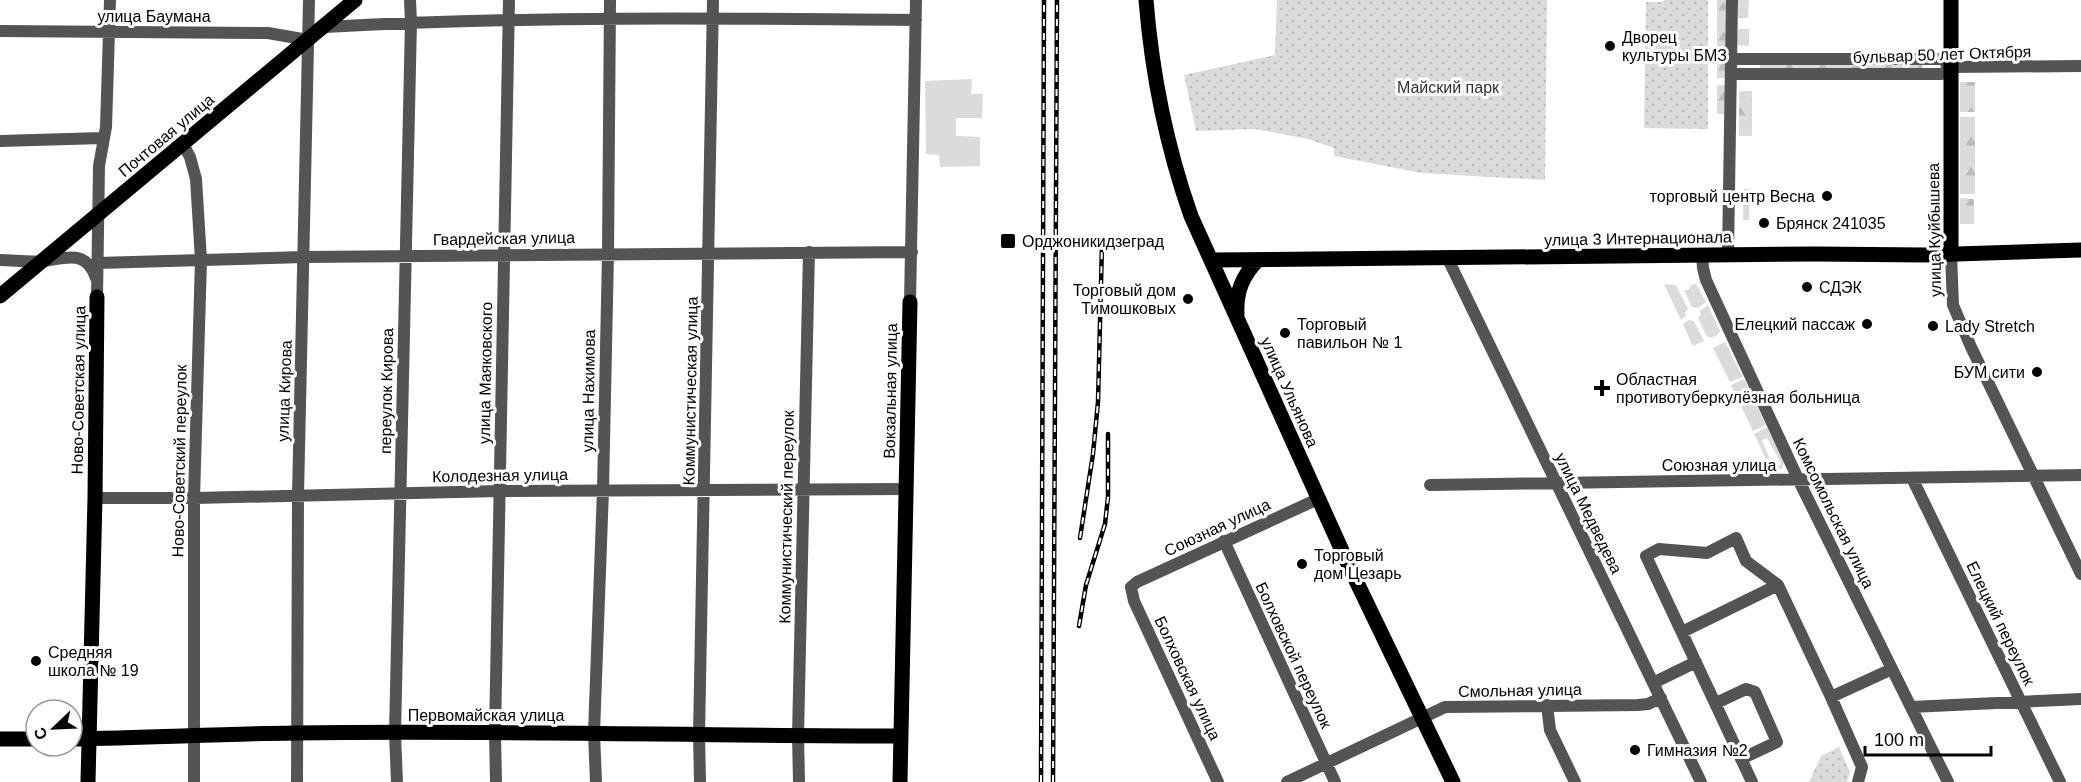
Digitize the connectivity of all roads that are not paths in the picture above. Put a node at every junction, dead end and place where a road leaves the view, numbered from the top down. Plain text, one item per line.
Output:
1 (110, 0) edge
2 (309, 0) edge
3 (355, 0) edge
4 (410, 0) edge
5 (509, 0) edge
6 (610, 0) edge
7 (713, 0) edge
8 (916, 0) edge
9 (1146, 0) edge
10 (1732, 0) edge
11 (1951, 0) edge
12 (713, 18) junction
13 (508, 19) junction
14 (610, 20) junction
15 (915, 20) junction
16 (411, 22) junction
17 (325, 27) junction
18 (0, 31) edge
19 (110, 33) junction
20 (308, 40) junction
21 (1732, 59) junction
22 (2081, 66) edge
23 (1951, 67) junction
24 (1731, 74) junction
25 (103, 138) junction
26 (0, 141) edge
27 (183, 144) junction
28 (99, 215) junction
29 (2081, 250) edge
30 (708, 252) junction
31 (809, 252) junction
32 (912, 252) junction
33 (608, 254) junction
34 (1951, 254) junction
35 (503, 255) junction
36 (1702, 255) junction
37 (1728, 255) junction
38 (405, 256) junction
39 (304, 257) junction
40 (1447, 257) junction
41 (0, 260) edge
42 (201, 260) junction
43 (1211, 260) junction
44 (1258, 260) junction
45 (44, 261) junction
46 (98, 263) junction
47 (98, 289) junction
48 (0, 296) edge
49 (910, 302) joint
50 (1237, 317) junction
51 (2081, 475) edge
52 (2033, 476) junction
53 (1912, 478) junction
54 (1799, 481) junction
55 (1556, 483) junction
56 (1430, 485) dead end
57 (704, 489) junction
58 (906, 489) junction
59 (603, 490) junction
60 (803, 490) junction
61 (500, 491) junction
62 (400, 493) junction
63 (298, 495) junction
64 (95, 498) junction
65 (194, 498) junction
66 (1318, 499) junction
67 (1224, 542) junction
68 (2081, 574) edge
69 (1778, 585) junction
70 (1131, 587) joint
71 (1682, 632) junction
72 (1696, 663) junction
73 (1892, 669) junction
74 (1653, 683) junction
75 (1831, 697) junction
76 (1661, 698) junction
77 (2081, 699) edge
78 (2021, 701) junction
79 (1716, 703) junction
80 (1547, 705) junction
81 (1911, 707) junction
82 (1421, 717) junction
83 (296, 733) junction
84 (495, 733) junction
85 (594, 733) junction
86 (395, 734) junction
87 (699, 735) junction
88 (798, 735) junction
89 (192, 736) junction
90 (899, 736) junction
91 (0, 739) edge
92 (24, 739) edge
93 (84, 739) edge
94 (88, 739) junction
95 (1741, 759) junction
96 (1326, 765) junction
97 (88, 782) edge
98 (194, 782) edge
99 (297, 782) edge
100 (397, 782) edge
101 (496, 782) edge
102 (596, 782) edge
103 (700, 782) edge
104 (799, 782) edge
105 (900, 782) edge
106 (1218, 782) edge
107 (1287, 782) edge
108 (1335, 782) edge
109 (1453, 782) edge
110 (1575, 782) edge
111 (1701, 782) edge
112 (1752, 782) edge
113 (1858, 782) edge
114 (1948, 782) edge
115 (2060, 782) edge

1 - 19 street, Ново-Советская улица
2 - 20 street, улица Кирова
3 - 17 main road, Почтовая улица
4 - 16 street, переулок Кирова
5 - 13 street, улица Маяковского
6 - 14 street, улица Нахимова
7 - 12 street, Коммунистическая улица
8 - 15 street, Вокзальная улица
9 - 43 main road, улица Ульянова
10 - 21 street
11 - 23 main road, улица Куйбышева
12 - 14 street
12 - 15 street
12 - 30 street, Коммунистическая улица
13 - 14 street
13 - 16 street
13 - 35 street, улица Маяковского
14 - 33 street, улица Нахимова
15 - 32 street, Вокзальная улица
16 - 17 street
16 - 38 street, переулок Кирова
17 - 20 main road, Почтовая улица
18 - 19 street, улица Баумана
19 - 20 street, улица Баумана
19 - 25 street, Ново-Советская улица
20 - 27 main road, Почтовая улица
20 - 39 street, улица Кирова
21 - 23 street
21 - 24 street
22 - 23 street, бульвар 50 лет Октября
23 - 24 street, бульвар 50 лет Октября
23 - 34 main road, улица Куйбышева
24 - 37 street
25 - 26 street
25 - 28 street, Ново-Советская улица
27 - 28 main road, Почтовая улица
27 - 42 street, Ново-Советский переулок
28 - 45 main road, Почтовая улица
28 - 46 street, Ново-Советская улица
29 - 34 main road, улица 3 Интернационала
30 - 31 street, Гвардейская улица
30 - 33 street, Гвардейская улица
30 - 57 street, Коммунистическая улица
31 - 32 street, Гвардейская улица
31 - 60 street, Коммунистический переулок
32 - 49 street, Вокзальная улица
33 - 35 street, Гвардейская улица
33 - 59 street, улица Нахимова
34 - 37 main road, улица 3 Интернационала
34 - 52 street, улица Куйбышева
35 - 38 street, Гвардейская улица
35 - 61 street, улица Маяковского
36 - 37 main road, улица 3 Интернационала
36 - 40 main road, улица 3 Интернационала
36 - 54 street, Комсомольская улица
38 - 39 street, Гвардейская улица
38 - 62 street, переулок Кирова
39 - 42 street, Гвардейская улица
39 - 63 street, улица Кирова
40 - 44 main road, улица 3 Интернационала
40 - 55 street, улица Медведева
41 - 45 street
42 - 46 street, Гвардейская улица
42 - 65 street, Ново-Советский переулок
43 - 44 main road, улица 3 Интернационала
43 - 50 main road, улица Ульянова
44 - 50 main road
45 - 47 street
45 - 48 main road, Почтовая улица
46 - 47 street, Ново-Советская улица
47 - 64 main road, Ново-Советская улица
49 - 58 main road, Вокзальная улица
50 - 66 main road, улица Ульянова
51 - 52 street, Союзная улица
52 - 53 street, Союзная улица
52 - 68 street, улица Куйбышева
53 - 54 street, Союзная улица
53 - 78 street, Елецкий переулок
54 - 55 street, Союзная улица
54 - 73 street, Комсомольская улица
55 - 56 street, Союзная улица
55 - 74 street, улица Медведева
57 - 59 street, Колодезная улица
57 - 60 street, Колодезная улица
57 - 87 street, Коммунистическая улица
58 - 60 street, Колодезная улица
58 - 90 main road, Вокзальная улица
59 - 61 street, Колодезная улица
59 - 85 street, улица Нахимова
60 - 88 street, Коммунистический переулок
61 - 62 street, Колодезная улица
61 - 84 street, улица Маяковского
62 - 63 street, Колодезная улица
62 - 86 street, переулок Кирова
63 - 65 street, Колодезная улица
63 - 83 street, улица Кирова
64 - 65 street, Колодезная улица
64 - 94 main road, Ново-Советская улица
65 - 89 street, Ново-Советский переулок
66 - 67 street, Союзная улица
66 - 82 main road, улица Ульянова
67 - 70 street, Союзная улица
67 - 96 street, Болховской переулок
69 - 71 street
69 - 71 street
69 - 75 street
70 - 106 street, Болховская улица
71 - 72 street
72 - 74 street
72 - 79 street
73 - 75 street
73 - 81 street, Комсомольская улица
74 - 76 street, улица Медведева
75 - 113 street
76 - 80 street, Смольная улица
76 - 111 street, улица Медведева
77 - 78 street
78 - 81 street
78 - 115 street, Елецкий переулок
79 - 95 street
79 - 95 street
80 - 82 street, Смольная улица
80 - 110 street
81 - 114 street, Комсомольская улица
82 - 96 street, Смольная улица
82 - 109 main road, улица Ульянова
83 - 86 main road, Первомайская улица
83 - 89 main road, Первомайская улица
83 - 99 street, улица Кирова
84 - 85 main road, Первомайская улица
84 - 86 main road, Первомайская улица
84 - 101 street, улица Маяковского
85 - 87 main road, Первомайская улица
85 - 102 street, улица Нахимова
86 - 100 street, переулок Кирова
87 - 88 main road, Первомайская улица
87 - 103 street, Коммунистическая улица
88 - 90 main road, Первомайская улица
88 - 104 street, Коммунистический переулок
89 - 94 main road, Первомайская улица
89 - 98 street, Ново-Советский переулок
90 - 105 main road, Вокзальная улица
91 - 92 main road
93 - 94 main road, Первомайская улица
94 - 97 main road, Ново-Советская улица
95 - 112 street
96 - 107 street, Смольная улица
96 - 108 street, Болховской переулок

